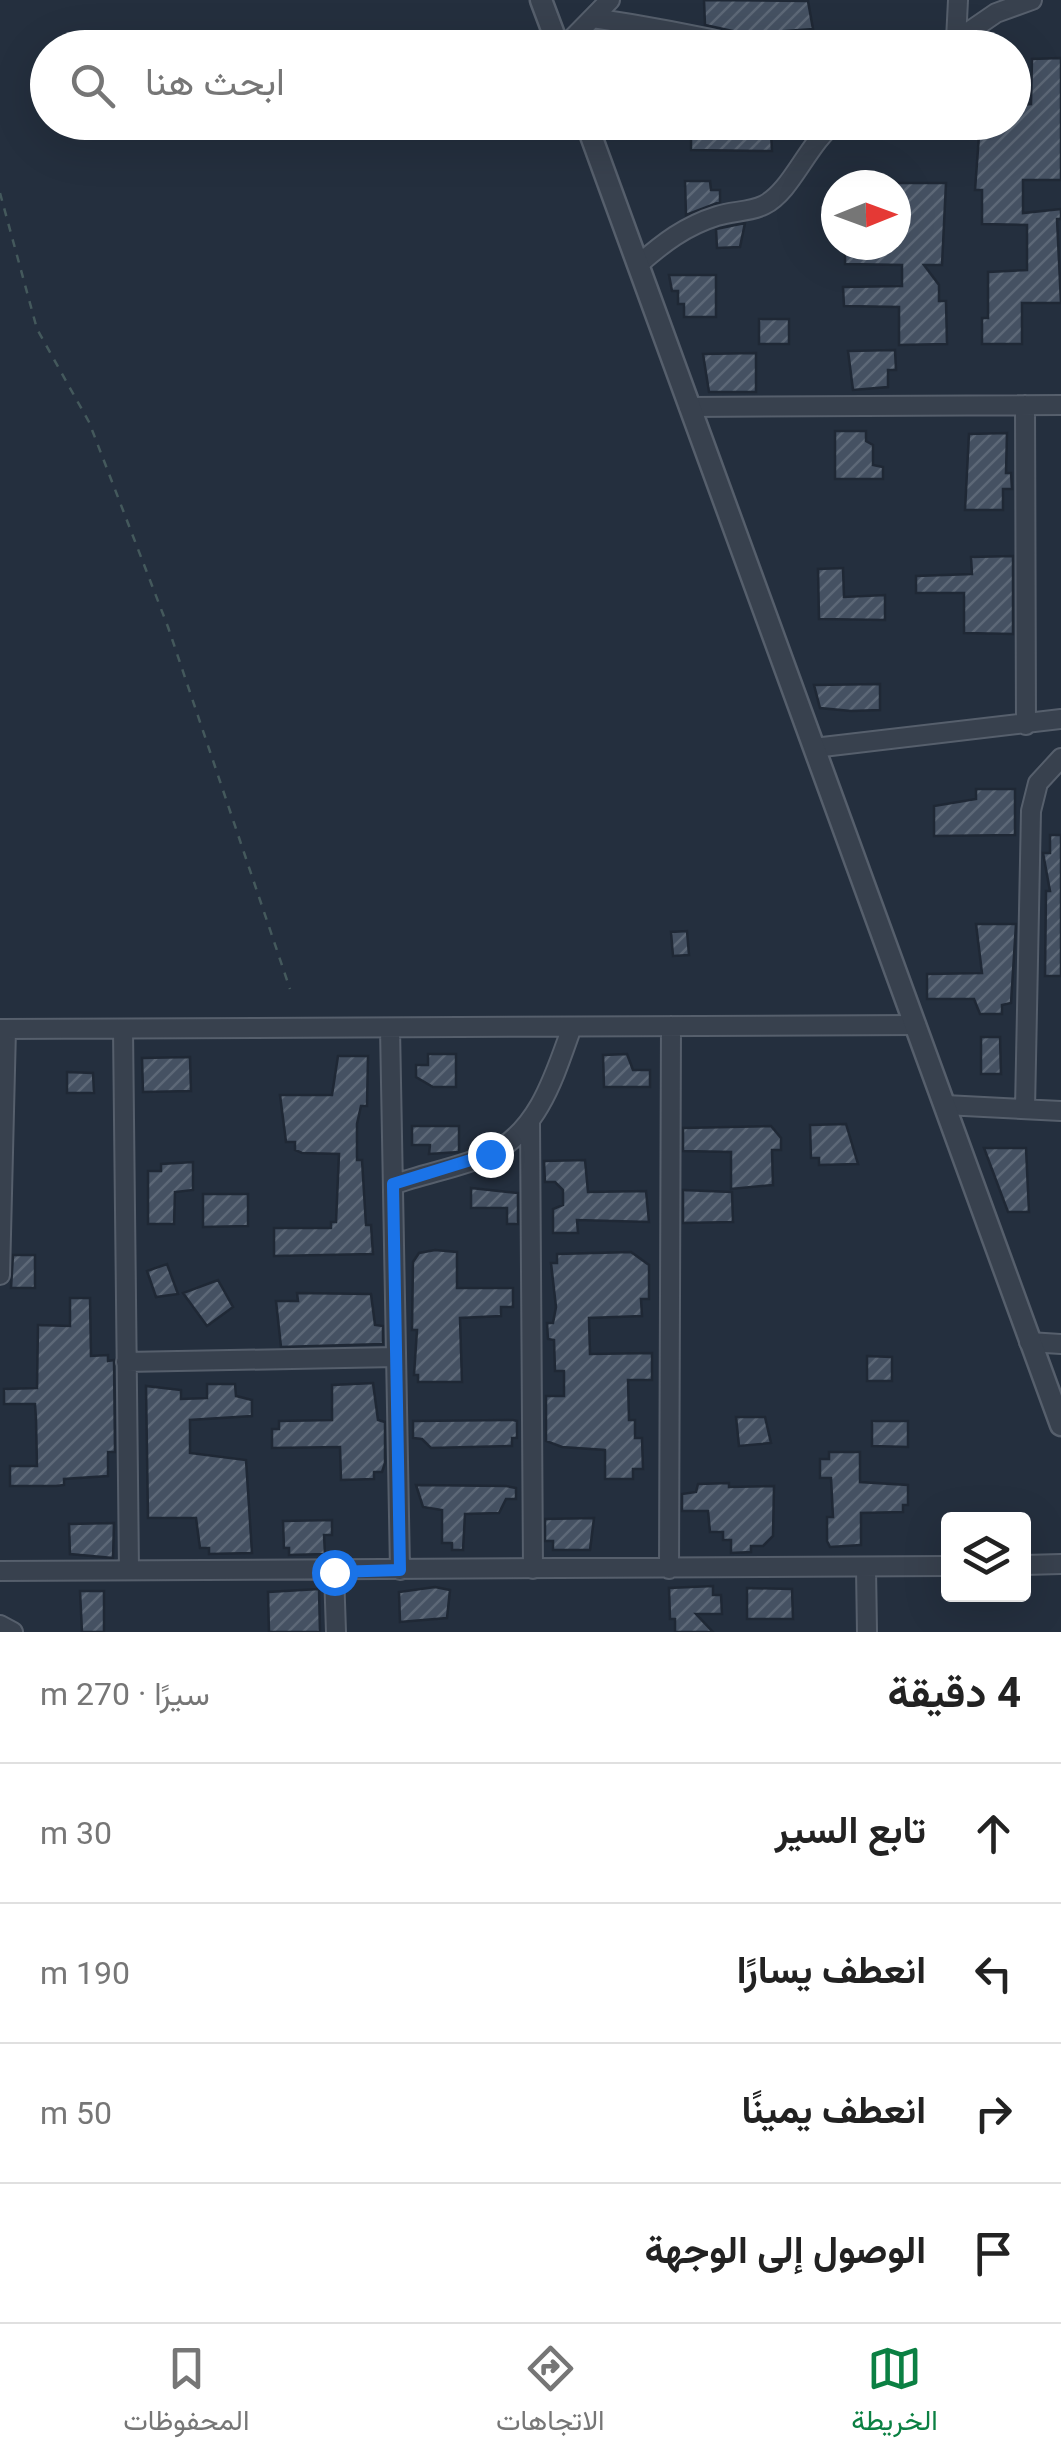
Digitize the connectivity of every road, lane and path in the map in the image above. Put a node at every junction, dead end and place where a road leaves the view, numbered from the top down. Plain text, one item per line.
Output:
1 (541, 0) edge
2 (610, 0) edge
3 (958, 0) edge
4 (1032, 0) edge
5 (594, 18) junction
6 (553, 30) edge
7 (580, 30) edge
8 (676, 30) edge
9 (953, 30) edge
10 (971, 30) edge
11 (593, 140) edge
12 (816, 140) edge
13 (0, 193) edge
14 (638, 265) junction
15 (1025, 405) junction
16 (1061, 405) edge
17 (689, 407) junction
18 (1061, 718) edge
19 (1026, 725) junction
20 (814, 748) junction
21 (1061, 758) edge
22 (290, 989) dead end
23 (916, 1025) junction
24 (572, 1026) junction
25 (672, 1026) junction
26 (390, 1028) junction
27 (3, 1029) edge
28 (123, 1029) junction
29 (945, 1105) junction
30 (1025, 1109) junction
31 (1061, 1111) edge
32 (530, 1122) junction
33 (2, 1133) edge
34 (393, 1184) junction
35 (0, 1276) edge
36 (1029, 1342) junction
37 (1061, 1344) edge
38 (396, 1357) junction
39 (126, 1362) junction
40 (1061, 1425) edge
41 (1031, 1564) edge
42 (1061, 1564) edge
43 (941, 1566) edge
44 (866, 1568) junction
45 (533, 1569) junction
46 (669, 1569) junction
47 (129, 1570) junction
48 (400, 1570) junction
49 (0, 1571) edge
50 (334, 1572) junction
51 (0, 1626) edge
52 (13, 1632) edge
53 (336, 1632) edge
54 (867, 1632) edge

1 - 6 street
2 - 5 street
3 - 9 street
4 - 10 street
5 - 7 street
5 - 8 street
11 - 14 street
12 - 14 street
13 - 22 path
14 - 17 street
15 - 16 street
15 - 17 street
15 - 19 street
17 - 20 street
18 - 19 street
19 - 20 street
20 - 23 street
21 - 30 street
23 - 25 street
23 - 29 street
24 - 25 street
24 - 26 street
24 - 32 street
25 - 46 street
26 - 28 street
26 - 34 street
27 - 28 street
27 - 33 street
28 - 39 street
29 - 30 street
29 - 36 street
30 - 31 street
32 - 34 street
32 - 45 street
33 - 35 street
34 - 38 street
36 - 37 street
36 - 40 street
38 - 39 street
38 - 48 street
39 - 47 street
41 - 42 street
43 - 44 street
44 - 46 street
44 - 54 street
45 - 46 street
45 - 48 street
47 - 49 street
47 - 50 street
48 - 50 street
50 - 53 street
51 - 52 street

